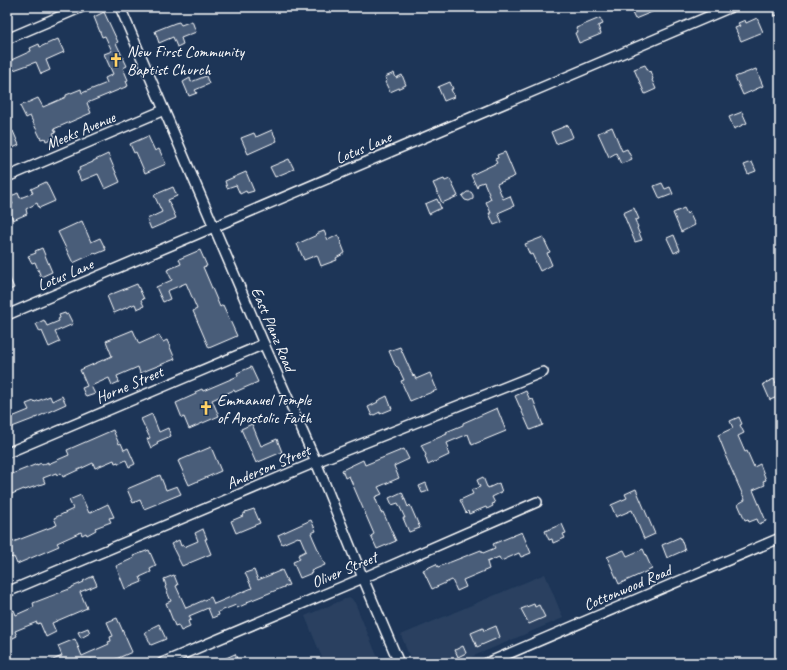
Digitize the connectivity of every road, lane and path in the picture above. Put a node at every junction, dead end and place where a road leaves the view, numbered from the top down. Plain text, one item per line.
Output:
1 (82, 7) edge
2 (120, 7) edge
3 (731, 7) edge
4 (7, 39) edge
5 (164, 110) junction
6 (7, 177) edge
7 (214, 227) junction
8 (7, 315) edge
9 (264, 344) junction
10 (543, 372) dead end
11 (7, 453) edge
12 (316, 462) junction
13 (537, 502) dead end
14 (780, 538) edge
15 (363, 578) junction
16 (7, 592) edge
17 (162, 663) edge
18 (399, 663) edge
19 (487, 663) edge

1 - 4 street
2 - 5 street, East Planz Road
3 - 7 street, Lotus Lane
5 - 6 street, Meeks Avenue
5 - 7 street, East Planz Road
7 - 8 street, Lotus Lane
7 - 9 street, East Planz Road
9 - 11 street, Horne Street
9 - 12 street, East Planz Road
10 - 12 street, Anderson Street
12 - 15 street, East Planz Road
12 - 16 street, Anderson Street
13 - 15 street, Oliver Street
14 - 19 street, Cottonwood Road
15 - 17 street, Oliver Street
15 - 18 street, East Planz Road

